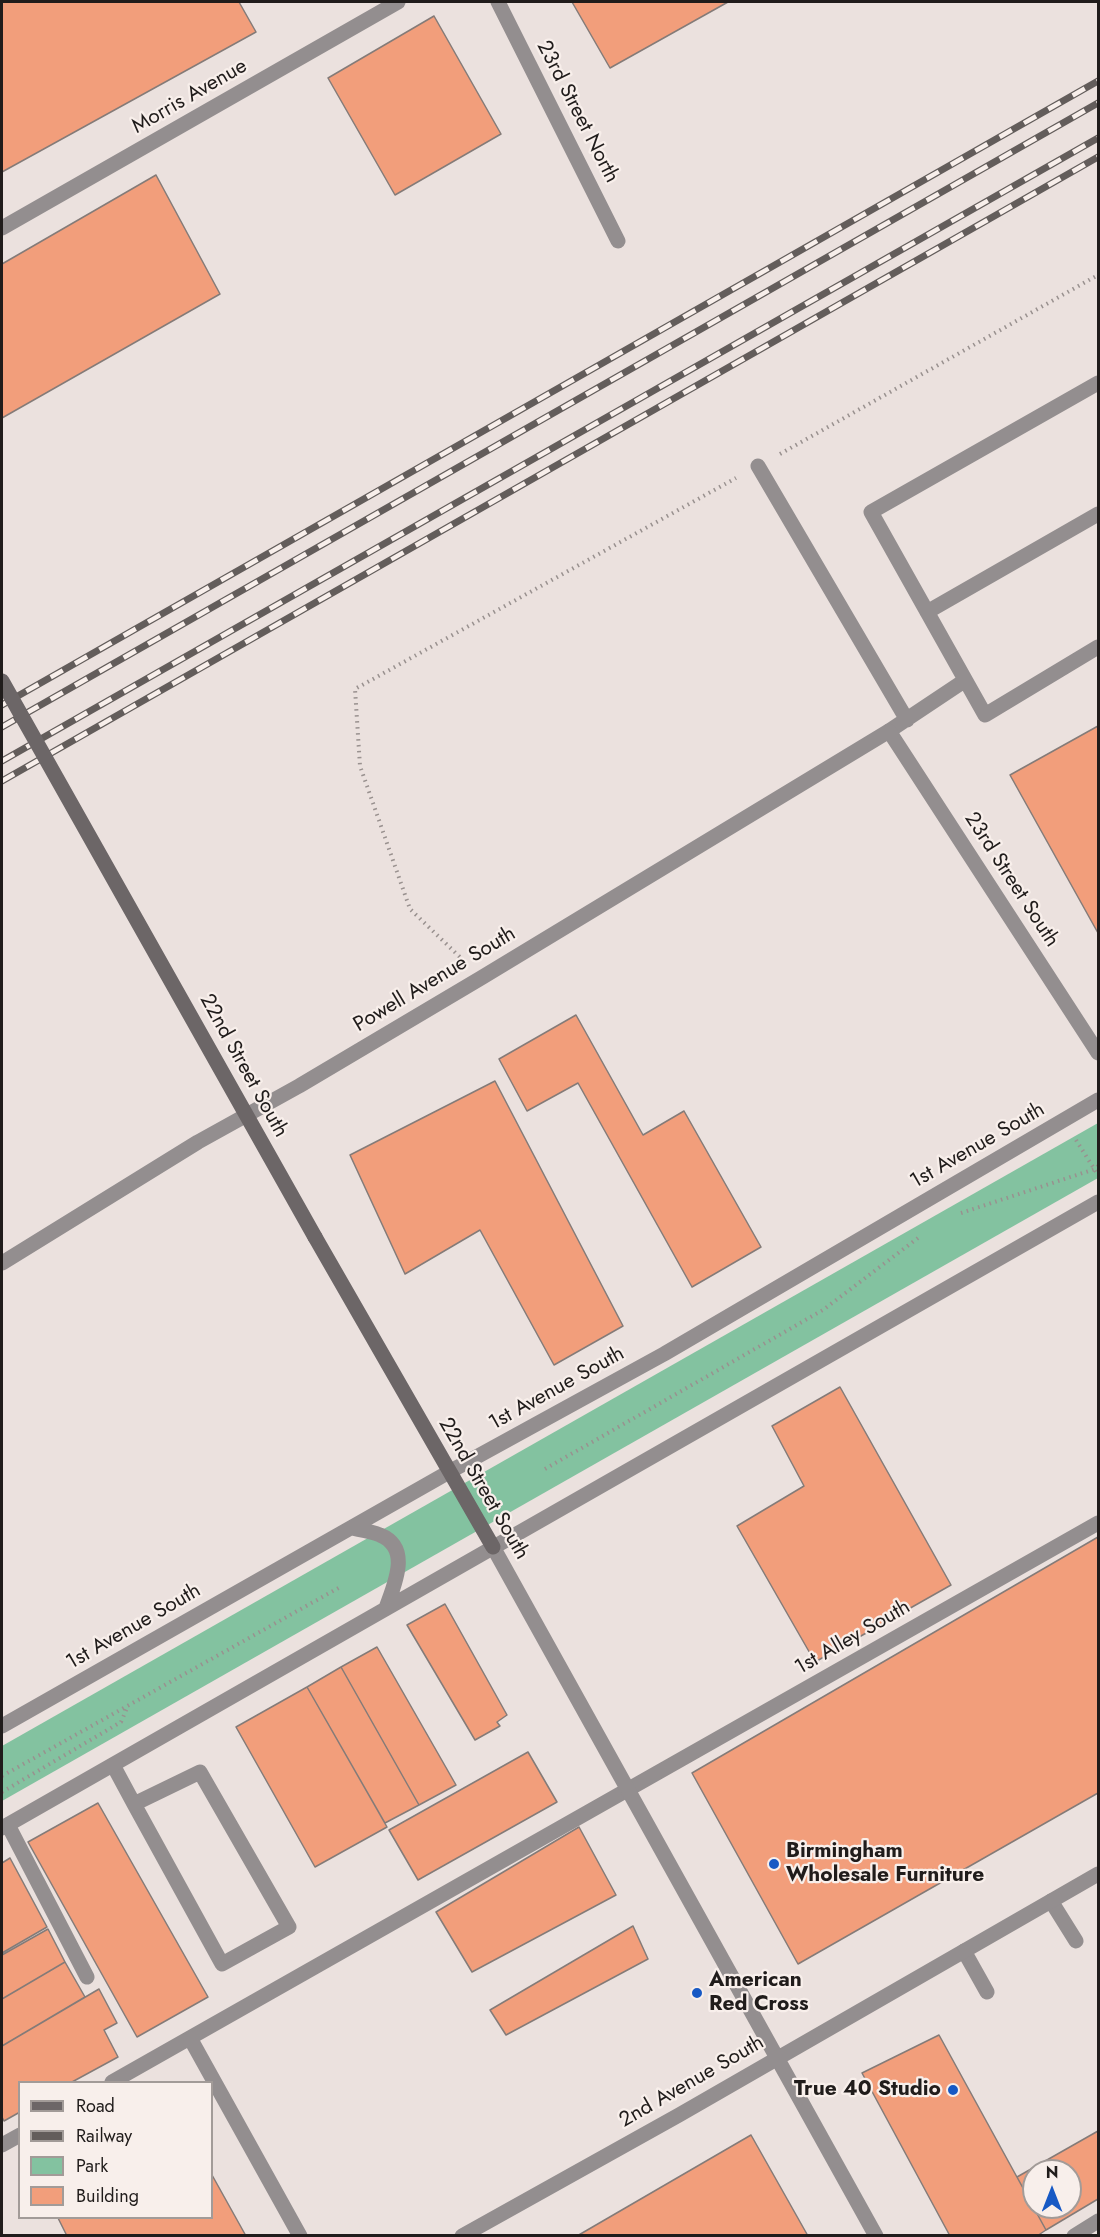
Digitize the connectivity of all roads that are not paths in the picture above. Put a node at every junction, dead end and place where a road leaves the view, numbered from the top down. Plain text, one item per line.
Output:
1 (399, 2) edge
2 (498, 2) edge
3 (2, 228) edge
4 (618, 241) dead end
5 (1098, 383) edge
6 (758, 466) road end
7 (1098, 514) edge
8 (927, 612) junction
9 (1098, 647) edge
10 (2, 681) edge
11 (964, 681) junction
12 (908, 720) junction
13 (889, 731) junction
14 (1098, 1053) edge
15 (1098, 1100) edge
16 (1098, 1202) edge
17 (2, 1263) edge
18 (449, 1473) junction
19 (1098, 1523) edge
20 (351, 1528) junction
21 (493, 1547) junction
22 (386, 1608) junction
23 (2, 1726) edge
24 (113, 1765) junction
25 (628, 1790) junction
26 (134, 1804) junction
27 (4, 1826) edge
28 (1098, 1874) edge
29 (1051, 1901) junction
30 (1076, 1941) dead end
31 (964, 1951) junction
32 (87, 1977) dead end
33 (987, 1992) dead end
34 (190, 2038) junction
35 (777, 2058) junction
36 (114, 2081) edge
37 (18, 2136) edge
38 (2, 2145) edge
39 (1098, 2221) edge
40 (300, 2235) edge
41 (462, 2235) edge
42 (876, 2235) edge
43 (1074, 2235) edge

1 - 3 street, Morris Avenue
2 - 4 street, 23rd Street North
5 - 8 street
6 - 12 street
7 - 8 street
8 - 11 street
9 - 11 street
10 - 18 main road, 22nd Street South, bridge
11 - 12 street, Powell Avenue South
12 - 13 street, Powell Avenue South
13 - 14 street, 23rd Street South
13 - 17 street, Powell Avenue South
15 - 18 street, 1st Avenue South
16 - 21 street
18 - 20 street, 1st Avenue South
18 - 21 main road, 22nd Street South
19 - 25 street, 1st Alley South
20 - 22 street
20 - 23 street, 1st Avenue South
21 - 22 street
21 - 25 street, 22nd Street South
22 - 24 street
24 - 26 street
24 - 27 street
25 - 34 street, 1st Alley South
25 - 35 street, 22nd Street South
26 - 26 street
27 - 32 street
28 - 29 street, 2nd Avenue South
29 - 30 street
29 - 31 street, 2nd Avenue South
31 - 33 street
31 - 35 street, 2nd Avenue South
34 - 36 street, 1st Alley South
34 - 40 street
35 - 41 street, 2nd Avenue South
35 - 42 street, 22nd Street South
37 - 38 street
39 - 43 street

